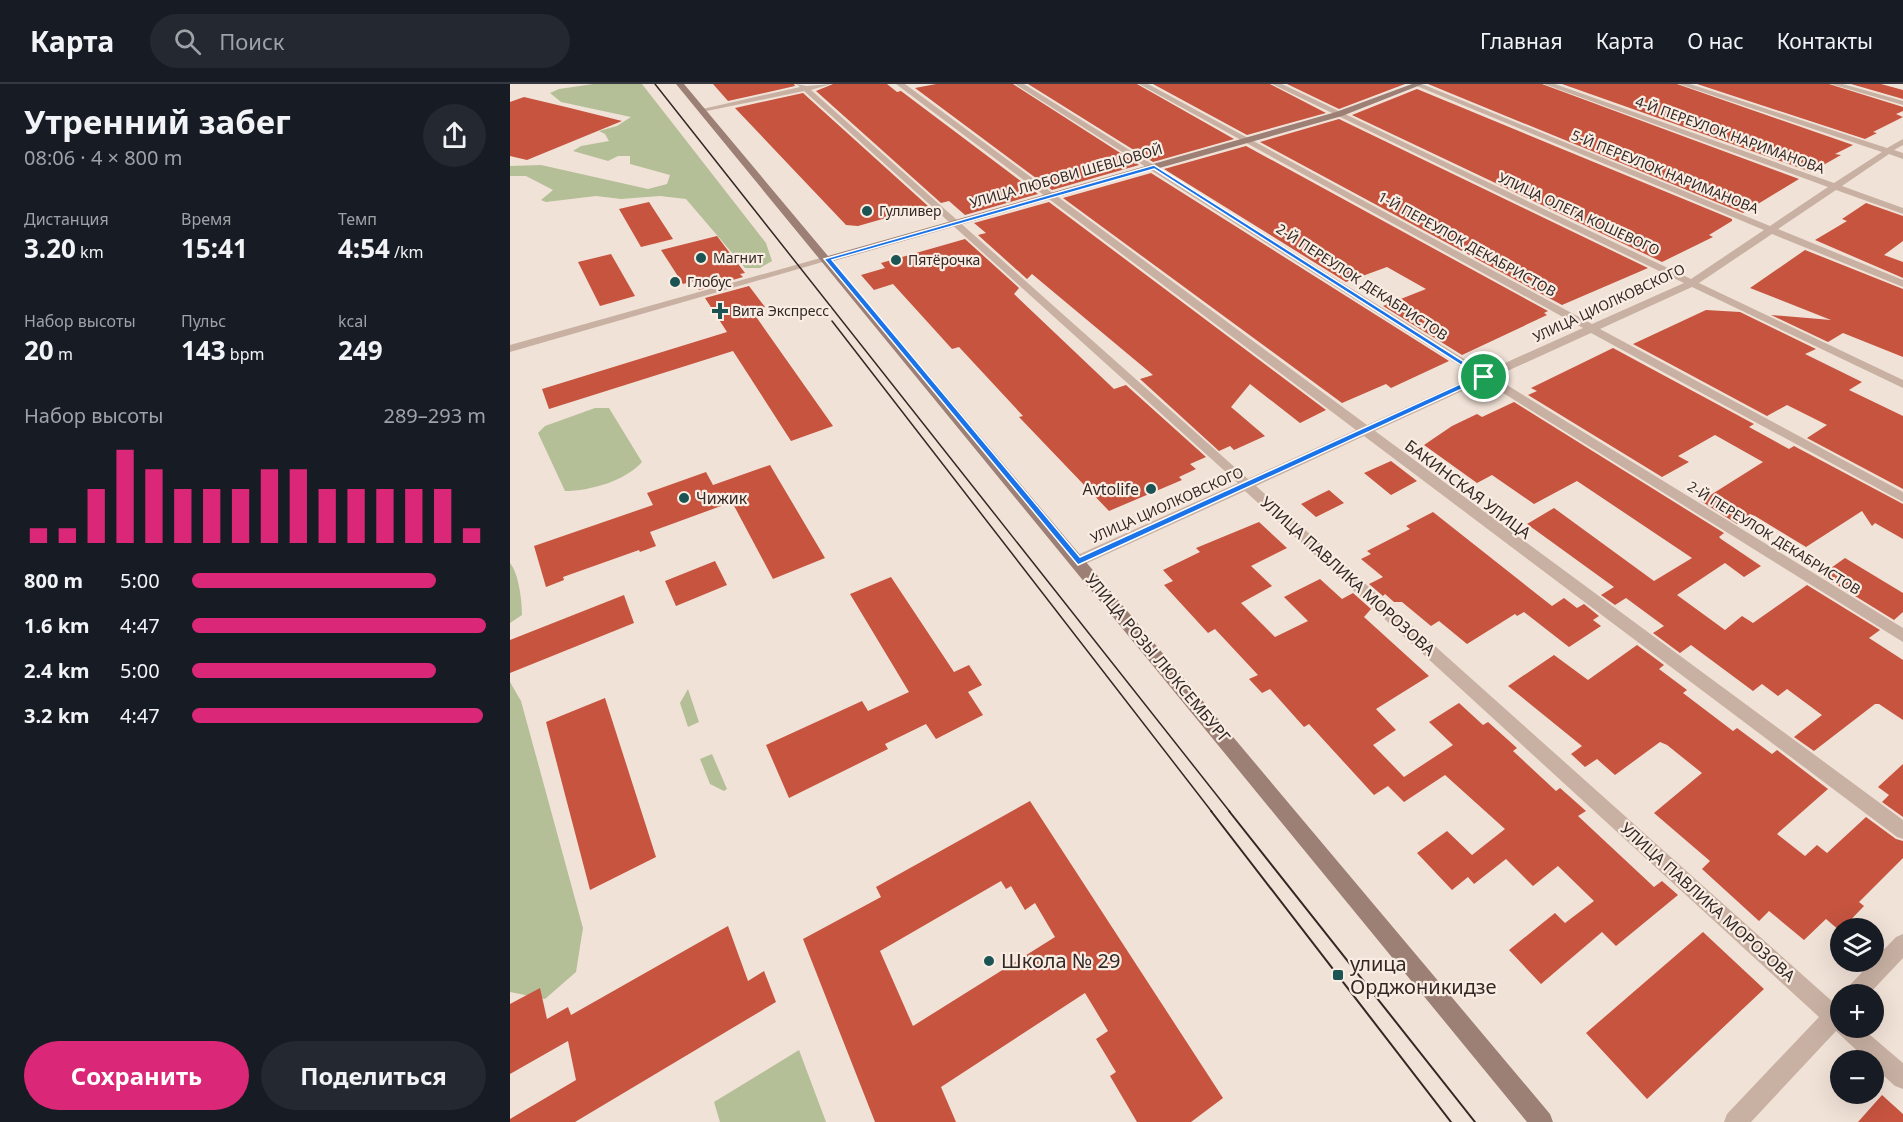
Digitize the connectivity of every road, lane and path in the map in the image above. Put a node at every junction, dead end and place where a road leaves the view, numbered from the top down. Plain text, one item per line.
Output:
1 (680, 84) edge
2 (827, 84) edge
3 (900, 84) edge
4 (1019, 84) edge
5 (1143, 84) edge
6 (1276, 84) edge
7 (1418, 84) edge
8 (1548, 84) edge
9 (1683, 84) edge
10 (1835, 84) edge
11 (802, 86) edge
12 (1903, 103) edge
13 (702, 110) junction
14 (1339, 114) junction
15 (1248, 140) junction
16 (1903, 141) edge
17 (1889, 151) junction
18 (1903, 156) edge
19 (1154, 167) junction
20 (1836, 187) junction
21 (1053, 196) junction
22 (1903, 211) edge
23 (956, 223) junction
24 (1772, 230) junction
25 (828, 259) junction
26 (1692, 283) junction
27 (1903, 284) edge
28 (1589, 329) junction
29 (510, 349) edge
30 (1484, 377) junction
31 (1903, 384) edge
32 (1364, 432) junction
33 (1247, 485) junction
34 (1903, 498) edge
35 (1078, 561) junction
36 (1903, 636) edge
37 (1903, 831) edge
38 (1903, 944) edge
39 (1865, 984) edge
40 (1830, 1010) edge
41 (1830, 1029) edge
42 (1860, 1038) edge
43 (1903, 1078) edge
44 (1542, 1122) edge
45 (1735, 1122) edge

1 - 13 main road, УЛИЦА РОЗЫ ЛЮКСЕМБУРГ
2 - 11 street
3 - 21 street, БАКИНСКАЯ УЛИЦА
4 - 19 street, 2-Й ПЕРЕУЛОК ДЕКАБРИСТОВ
5 - 15 street, 1-Й ПЕРЕУЛОК ДЕКАБРИСТОВ
6 - 14 street, УЛИЦА ОЛЕГА КОШЕВОГО
7 - 14 main road, УЛИЦА ЛЮБОВИ ШЕВЦОВОЙ
7 - 24 street, 5-Й ПЕРЕУЛОК НАРИМАНОВА
8 - 20 street, 4-Й ПЕРЕУЛОК НАРИМАНОВА
9 - 17 street
10 - 12 street
11 - 13 street
11 - 23 street, УЛИЦА ПАВЛИКА МОРОЗОВА
13 - 25 main road, УЛИЦА РОЗЫ ЛЮКСЕМБУРГ
14 - 15 main road, УЛИЦА ЛЮБОВИ ШЕВЦОВОЙ
14 - 26 street, УЛИЦА ОЛЕГА КОШЕВОГО
15 - 19 main road, УЛИЦА ЛЮБОВИ ШЕВЦОВОЙ
15 - 28 street, 1-Й ПЕРЕУЛОК ДЕКАБРИСТОВ
16 - 17 street, УЛИЦА ЦИОЛКОВСКОГО
17 - 18 street
17 - 20 street, УЛИЦА ЦИОЛКОВСКОГО
19 - 21 main road, УЛИЦА ЛЮБОВИ ШЕВЦОВОЙ
19 - 30 street, 2-Й ПЕРЕУЛОК ДЕКАБРИСТОВ
20 - 22 street, 4-Й ПЕРЕУЛОК НАРИМАНОВА
20 - 24 street, УЛИЦА ЦИОЛКОВСКОГО
21 - 23 main road, УЛИЦА ЛЮБОВИ ШЕВЦОВОЙ
21 - 32 street, БАКИНСКАЯ УЛИЦА
23 - 25 main road, УЛИЦА ЛЮБОВИ ШЕВЦОВОЙ
23 - 33 street, УЛИЦА ПАВЛИКА МОРОЗОВА
24 - 26 street, УЛИЦА ЦИОЛКОВСКОГО
24 - 27 street, 5-Й ПЕРЕУЛОК НАРИМАНОВА
25 - 29 street, УЛИЦА ЛЮБОВИ ШЕВЦОВОЙ
25 - 35 main road, УЛИЦА РОЗЫ ЛЮКСЕМБУРГ
26 - 28 street, УЛИЦА ЦИОЛКОВСКОГО
26 - 31 street, УЛИЦА ОЛЕГА КОШЕВОГО
28 - 30 street, УЛИЦА ЦИОЛКОВСКОГО
28 - 34 street, 1-Й ПЕРЕУЛОК ДЕКАБРИСТОВ
30 - 32 street, УЛИЦА ЦИОЛКОВСКОГО
30 - 36 street, 2-Й ПЕРЕУЛОК ДЕКАБРИСТОВ
32 - 33 street, УЛИЦА ЦИОЛКОВСКОГО
32 - 37 street, БАКИНСКАЯ УЛИЦА
33 - 35 street, УЛИЦА ЦИОЛКОВСКОГО
33 - 40 street, УЛИЦА ПАВЛИКА МОРОЗОВА
35 - 44 main road, УЛИЦА РОЗЫ ЛЮКСЕМБУРГ
38 - 39 street
41 - 45 street
42 - 43 street, УЛИЦА ПАВЛИКА МОРОЗОВА

